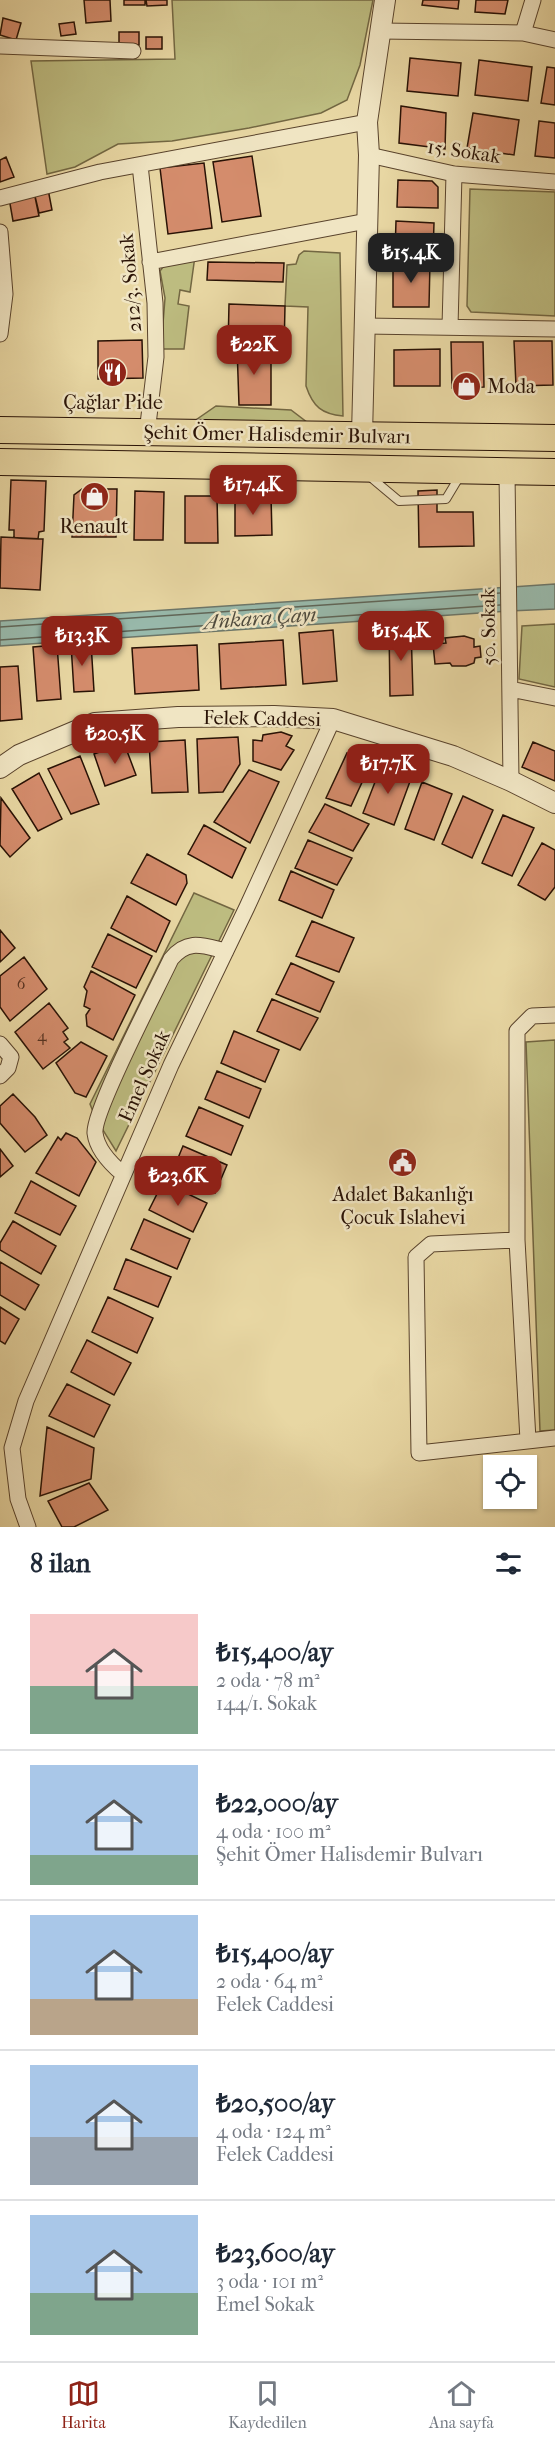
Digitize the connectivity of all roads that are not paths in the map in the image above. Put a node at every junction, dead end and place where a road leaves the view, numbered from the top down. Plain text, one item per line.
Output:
1 (385, 0) edge
2 (533, 0) edge
3 (381, 31) junction
4 (522, 33) junction
5 (555, 40) edge
6 (0, 46) edge
7 (133, 51) dead end
8 (367, 122) junction
9 (369, 155) junction
10 (140, 165) junction
11 (454, 174) junction
12 (555, 182) edge
13 (0, 198) edge
14 (367, 221) junction
15 (0, 232) edge
16 (150, 262) junction
17 (2, 294) edge
18 (365, 326) junction
19 (450, 327) junction
20 (555, 329) edge
21 (0, 334) edge
22 (0, 430) edge
23 (147, 433) junction
24 (362, 435) junction
25 (555, 438) edge
26 (0, 462) edge
27 (555, 472) edge
28 (507, 473) junction
29 (510, 689) junction
30 (555, 698) edge
31 (333, 719) junction
32 (0, 768) edge
33 (511, 781) junction
34 (555, 803) edge
35 (226, 951) junction
36 (555, 1015) edge
37 (0, 1044) edge
38 (4, 1072) edge
39 (123, 1174) junction
40 (517, 1240) junction
41 (555, 1438) edge
42 (528, 1440) junction
43 (28, 1527) edge

1 - 3 street
2 - 4 street
3 - 4 street
3 - 8 street
4 - 5 street
6 - 7 street
8 - 9 street
8 - 10 street
9 - 11 street, 15. Sokak
9 - 14 street
10 - 13 street
10 - 16 street, 212/3. Sokak
11 - 12 street, 15. Sokak
11 - 19 street
14 - 16 street
14 - 18 street
15 - 17 street
16 - 23 street, 212/3. Sokak
17 - 21 street
18 - 19 street
18 - 24 street
19 - 20 street
22 - 23 highway, Şehit Ömer Halisdemir Bulvarı
23 - 24 highway, Şehit Ömer Halisdemir Bulvarı
24 - 25 highway, Şehit Ömer Halisdemir Bulvarı
26 - 28 highway, Şehit Ömer Halisdemir Bulvarı
27 - 28 highway, Şehit Ömer Halisdemir Bulvarı
28 - 29 street, 50. Sokak
29 - 30 street
29 - 33 street, 50. Sokak
31 - 32 street, Felek Caddesi
31 - 33 street, Felek Caddesi
31 - 35 street, Emel Sokak
33 - 34 street, Felek Caddesi
35 - 39 street, Emel Sokak
35 - 39 street
36 - 40 street
37 - 38 street
39 - 43 street, Emel Sokak
40 - 42 street
40 - 42 street
41 - 42 street

